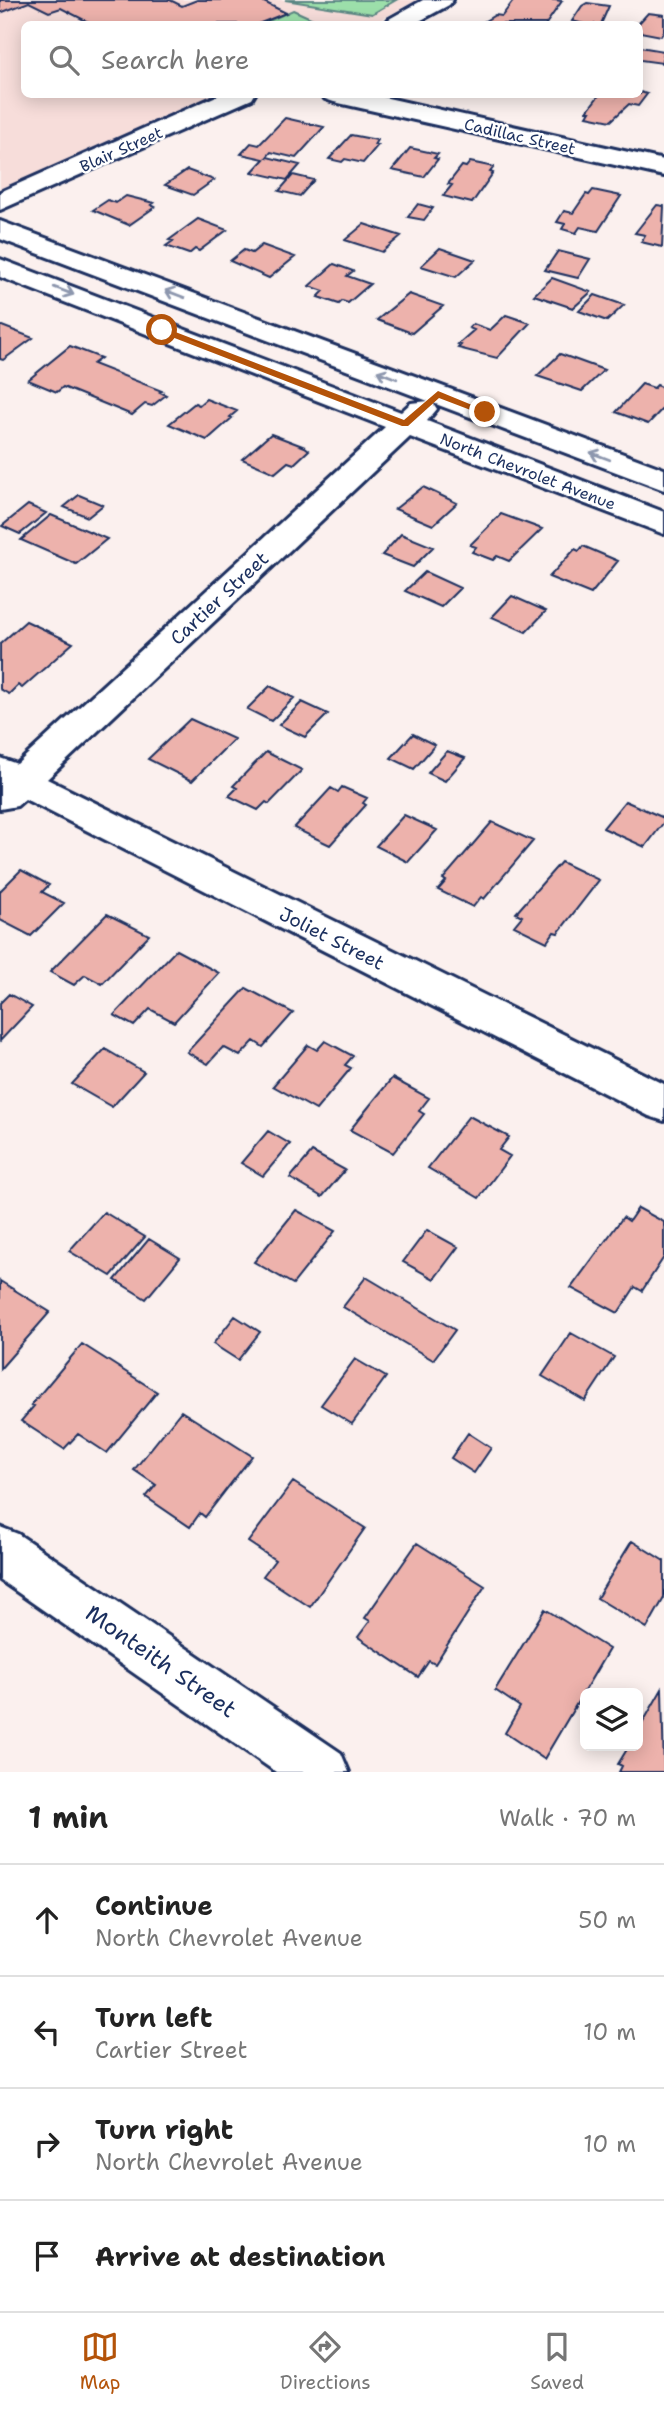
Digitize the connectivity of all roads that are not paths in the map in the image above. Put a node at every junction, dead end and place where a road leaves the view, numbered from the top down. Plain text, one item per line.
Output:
1 (441, 0) edge
2 (402, 21) edge
3 (234, 98) edge
4 (352, 98) edge
5 (664, 168) edge
6 (0, 202) edge
7 (0, 229) edge
8 (0, 267) edge
9 (438, 394) junction
10 (405, 424) junction
11 (664, 480) edge
12 (664, 524) edge
13 (7, 784) edge
14 (664, 1104) edge
15 (0, 1551) edge
16 (322, 1772) edge

1 - 2 street
3 - 6 street, Blair Street
4 - 5 street, Cadillac Street
9 -> 7 street
8 -> 10 street, North Chevrolet Avenue
9 - 10 street, Cartier Street
11 -> 9 street
10 - 12 street, North Chevrolet Avenue
10 - 13 street, Cartier Street
13 - 14 street, Joliet Street
15 - 16 street, Monteith Street

